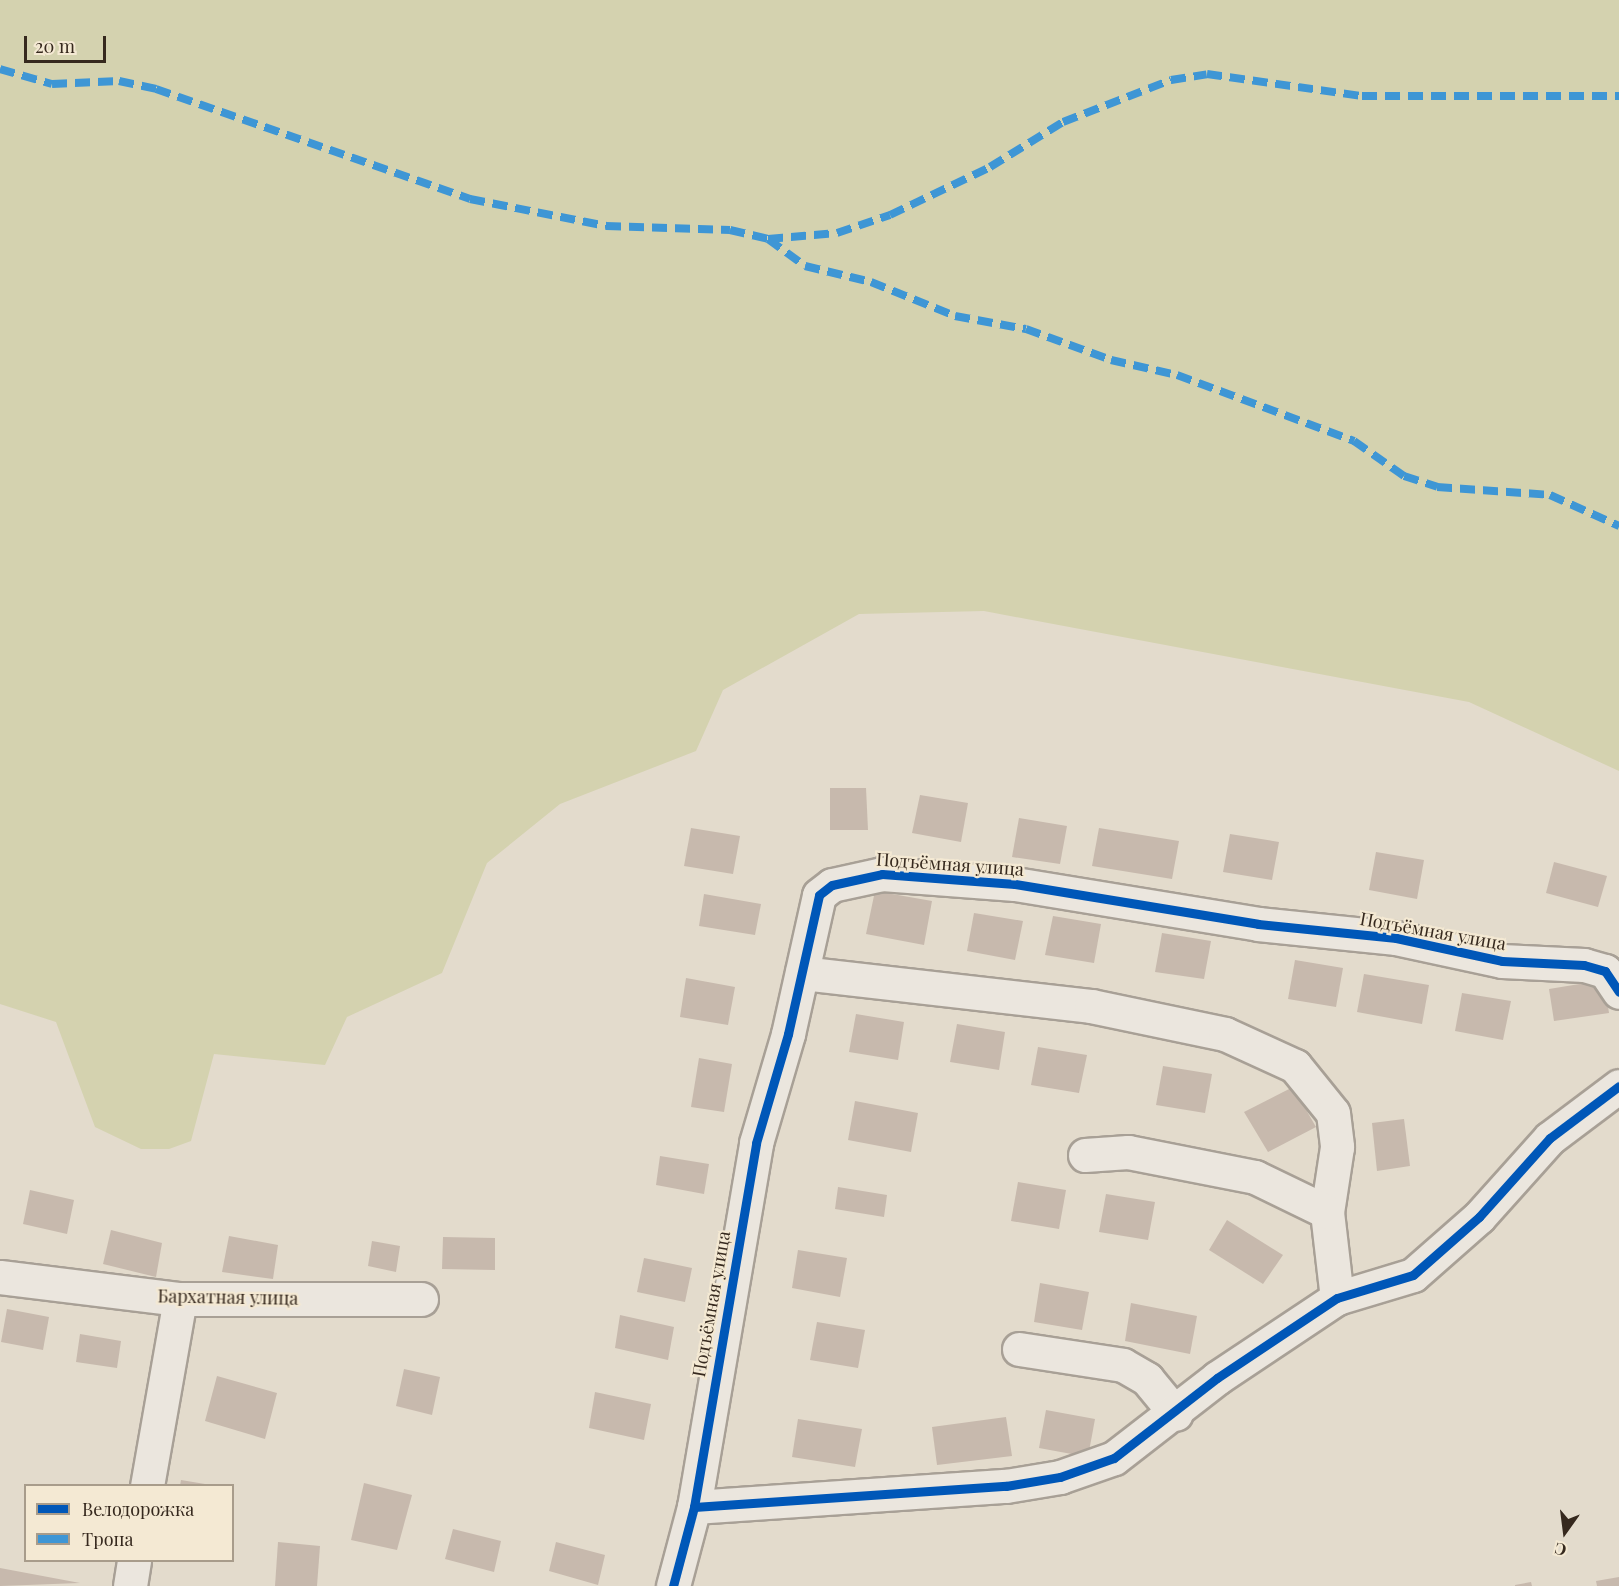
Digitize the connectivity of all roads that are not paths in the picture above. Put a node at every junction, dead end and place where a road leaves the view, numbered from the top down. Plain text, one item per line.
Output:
1 (802, 974) junction
2 (1619, 992) edge
3 (1619, 1086) edge
4 (1085, 1155) dead end
5 (1327, 1212) junction
6 (0, 1277) edge
7 (1337, 1298) junction
8 (180, 1299) junction
9 (421, 1299) dead end
10 (1019, 1349) dead end
11 (1176, 1414) junction
12 (147, 1484) edge
13 (694, 1507) junction
14 (134, 1562) edge
15 (130, 1586) edge
16 (673, 1586) edge

1 - 2 street, Подъёмная улица
1 - 5 street
1 - 13 street, Подъёмная улица
3 - 7 street
4 - 5 street
5 - 7 street
6 - 8 street, Бархатная улица
7 - 11 street
8 - 9 street, Бархатная улица
8 - 12 street
10 - 11 street
11 - 13 street
13 - 16 street, Подъёмная улица
14 - 15 street

